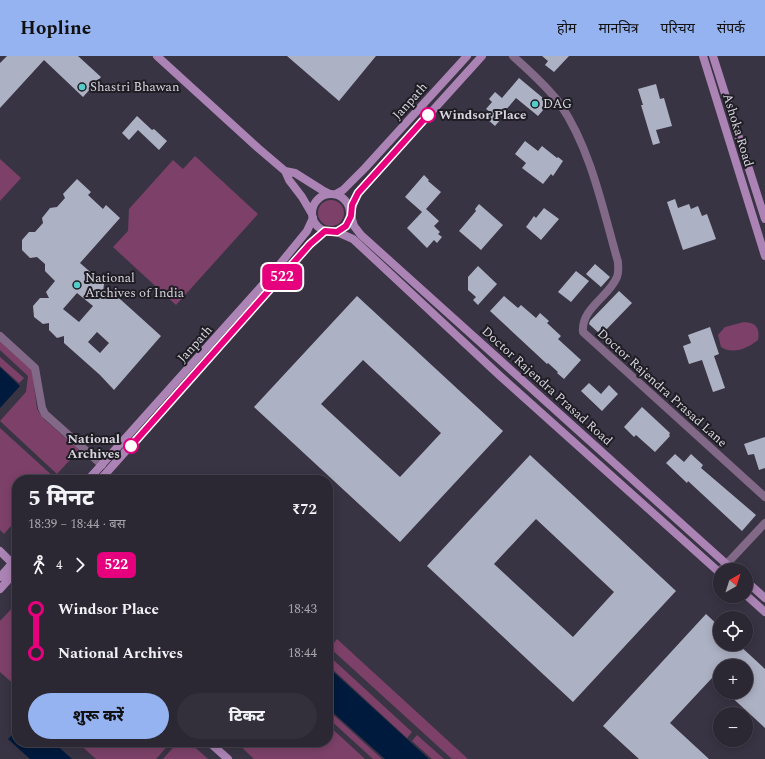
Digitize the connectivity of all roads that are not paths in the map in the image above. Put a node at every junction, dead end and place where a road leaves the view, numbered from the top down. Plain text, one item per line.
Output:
1 (157, 56) edge
2 (467, 56) edge
3 (482, 56) edge
4 (513, 56) edge
5 (703, 56) edge
6 (713, 56) edge
7 (285, 171) junction
8 (333, 194) junction
9 (351, 213) junction
10 (312, 216) junction
11 (765, 219) edge
12 (325, 231) junction
13 (337, 232) junction
14 (765, 256) edge
15 (0, 336) edge
16 (102, 465) junction
17 (93, 475) edge
18 (104, 475) edge
19 (765, 497) edge
20 (765, 523) edge
21 (0, 551) edge
22 (12, 562) edge
23 (713, 563) edge
24 (713, 563) edge
25 (728, 563) edge
26 (12, 568) edge
27 (12, 571) edge
28 (0, 577) edge
29 (753, 587) edge
30 (0, 589) edge
31 (765, 598) edge
32 (753, 602) edge
33 (765, 612) edge
34 (215, 747) edge
35 (228, 759) edge

1 - 7 main road
2 - 8 main road, Janpath
3 - 9 main road, Janpath
4 - 19 street, Doctor Rajendra Prasad Lane
5 - 14 main road, Ashoka Road
6 - 11 main road, Ashoka Road
7 - 8 main road
7 - 10 main road
8 - 9 main road
8 - 10 main road
9 - 13 main road
9 - 23 main road, Doctor Rajendra Prasad Road
10 - 12 main road
10 - 16 main road, Janpath
12 - 13 main road
12 - 18 main road, Janpath
13 - 24 main road, Doctor Rajendra Prasad Road
15 - 16 street
16 - 17 main road, Janpath
20 - 25 street
21 - 22 main road
26 - 28 main road
27 - 30 main road
29 - 31 main road
32 - 33 main road
34 - 35 main road

